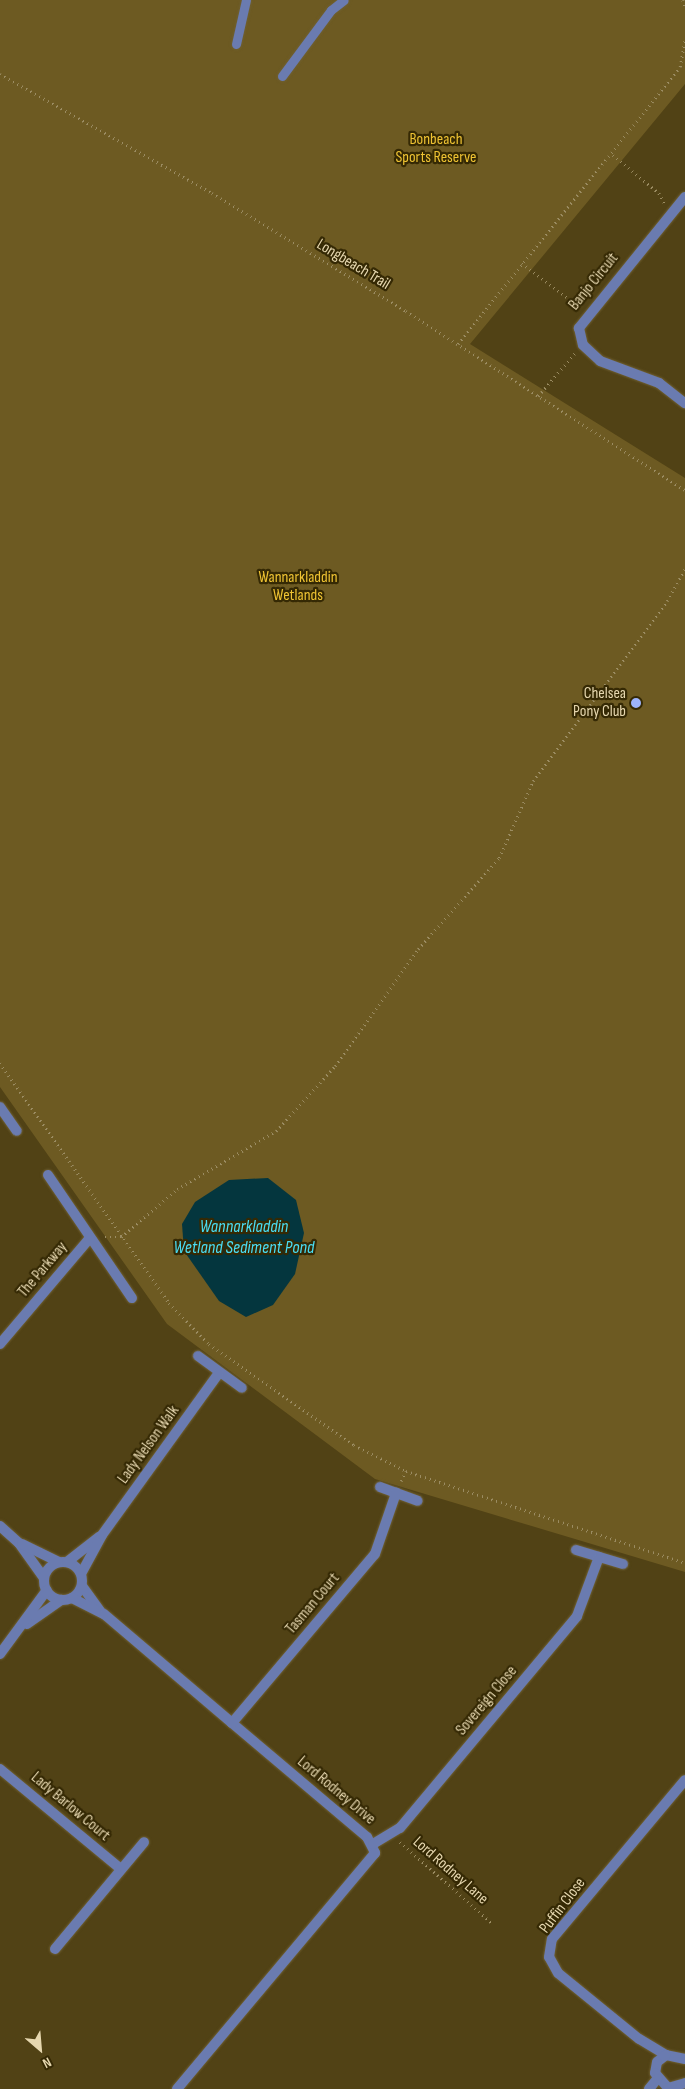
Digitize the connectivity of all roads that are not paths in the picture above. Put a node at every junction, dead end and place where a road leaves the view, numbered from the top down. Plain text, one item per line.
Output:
1 (246, 0) edge
2 (344, 0) edge
3 (236, 44) dead end
4 (282, 76) dead end
5 (685, 197) edge
6 (678, 210) edge
7 (685, 403) edge
8 (0, 1107) edge
9 (17, 1131) dead end
10 (48, 1176) dead end
11 (90, 1238) junction
12 (132, 1298) dead end
13 (0, 1344) edge
14 (198, 1356) dead end
15 (220, 1373) junction
16 (242, 1388) dead end
17 (380, 1487) dead end
18 (396, 1493) junction
19 (418, 1501) dead end
20 (0, 1526) edge
21 (102, 1535) junction
22 (19, 1543) junction
23 (576, 1550) dead end
24 (599, 1557) junction
25 (63, 1562) junction
26 (623, 1564) dead end
27 (82, 1574) junction
28 (44, 1578) junction
29 (82, 1586) junction
30 (47, 1590) junction
31 (72, 1598) junction
32 (61, 1600) junction
33 (104, 1614) junction
34 (22, 1627) junction
35 (0, 1654) edge
36 (232, 1723) junction
37 (0, 1769) edge
38 (685, 1780) edge
39 (144, 1842) dead end
40 (373, 1844) junction
41 (120, 1869) junction
42 (55, 1949) dead end
43 (639, 2039) junction
44 (666, 2055) junction
45 (683, 2055) edge
46 (658, 2062) junction
47 (657, 2079) junction
48 (684, 2084) edge
49 (667, 2088) edge
50 (177, 2089) edge
51 (649, 2089) edge

1 - 3 lane
2 - 4 lane
5 - 6 street, Banjo Circuit
6 - 7 street, Banjo Circuit
8 - 9 street
10 - 11 street, The Parkway
11 - 12 street, The Parkway
11 - 13 street, The Parkway
14 - 15 street
15 - 16 street
15 - 21 street, Lady Nelson Walk
17 - 18 street
18 - 19 street
18 - 36 street, Tasman Court
20 - 22 street
21 - 25 street, Lady Nelson Walk
21 - 27 street, Lady Nelson Walk
22 - 25 street
22 - 28 street
23 - 24 street
24 - 26 street
24 - 40 street, Sovereign Close
25 - 27 street
25 - 28 street
27 - 29 street
28 - 30 street
29 - 31 street
29 - 33 street, Lord Rodney Drive
30 - 32 street
30 - 34 street
31 - 32 street
31 - 33 street, Lord Rodney Drive
32 - 34 street
33 - 36 street, Lord Rodney Drive
34 - 35 street
36 - 40 street, Lord Rodney Drive
37 - 41 street, Lady Barlow Court
38 - 43 street, Puffin Close
39 - 41 street
40 - 50 street, Lord Rodney Drive
41 - 42 street
43 - 44 street, Puffin Close
43 - 46 street, Puffin Close
44 - 45 street
44 - 46 street
46 - 47 street
47 - 49 street
47 - 51 street
48 - 49 street

